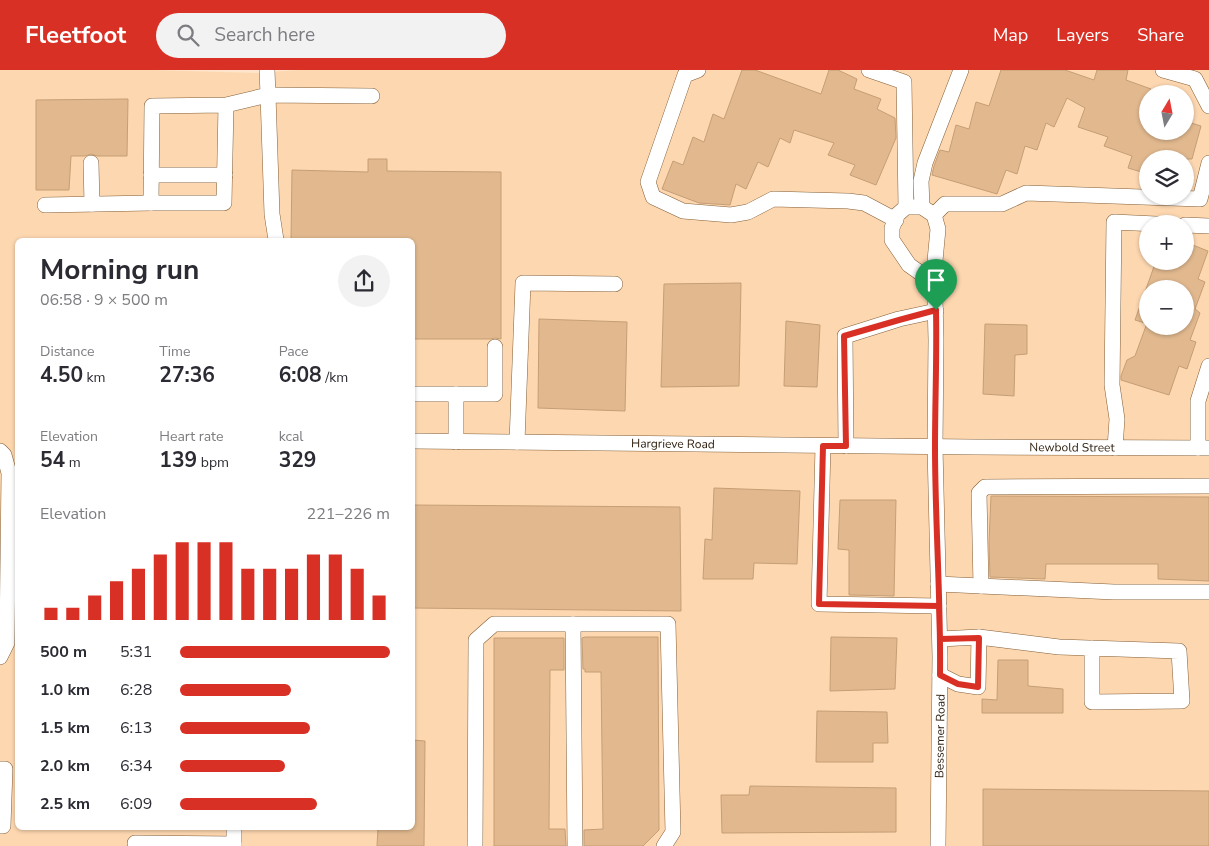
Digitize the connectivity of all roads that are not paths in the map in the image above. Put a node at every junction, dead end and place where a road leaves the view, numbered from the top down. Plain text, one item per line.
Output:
1 (267, 70) edge
2 (698, 70) edge
3 (869, 70) edge
4 (961, 70) edge
5 (1163, 70) edge
6 (268, 95) junction
7 (372, 96) dead end
8 (226, 105) junction
9 (1209, 106) edge
10 (92, 163) dead end
11 (1209, 163) edge
12 (151, 175) junction
13 (225, 175) junction
14 (151, 203) junction
15 (92, 204) junction
16 (45, 205) dead end
17 (921, 210) junction
18 (896, 220) junction
19 (1139, 223) edge
20 (1194, 225) edge
21 (1209, 226) edge
22 (276, 238) edge
23 (933, 282) junction
24 (615, 284) dead end
25 (936, 310) junction
26 (495, 347) dead end
27 (1209, 366) edge
28 (415, 394) edge
29 (456, 394) junction
30 (415, 441) edge
31 (456, 442) junction
32 (517, 442) junction
33 (823, 446) junction
34 (846, 446) junction
35 (935, 447) junction
36 (1115, 448) junction
37 (1204, 448) edge
38 (0, 451) edge
39 (1209, 486) edge
40 (938, 584) junction
41 (981, 586) junction
42 (1209, 592) edge
43 (939, 606) junction
44 (574, 624) junction
45 (979, 638) junction
46 (940, 639) junction
47 (1092, 648) junction
48 (0, 657) edge
49 (940, 675) junction
50 (0, 769) edge
51 (0, 826) edge
52 (234, 830) edge
53 (135, 843) dead end
54 (234, 845) edge
55 (475, 846) edge
56 (575, 846) edge
57 (664, 846) edge
58 (938, 846) edge

1 - 6 street
2 - 18 street
3 - 17 street
4 - 17 street
5 - 9 street
6 - 7 street
6 - 8 street
6 - 22 street
8 - 12 street
8 - 13 street
10 - 15 street
11 - 17 street
12 - 13 street
12 - 14 street
13 - 14 street
14 - 15 street
15 - 16 street
17 - 18 street
17 - 23 street, Bessemer Road
18 - 23 street
19 - 36 street
20 - 21 street
23 - 25 street, Bessemer Road
24 - 32 street
25 - 34 street
25 - 35 street, Bessemer Road
26 - 29 street
27 - 37 street
28 - 29 street
29 - 31 street
30 - 31 street, Hargrieve Road
31 - 32 street, Hargrieve Road
32 - 33 street, Hargrieve Road
33 - 34 street, Hargrieve Road
33 - 43 street
34 - 35 street, Hargrieve Road
35 - 36 street, Newbold Street
35 - 40 street, Bessemer Road
36 - 37 street, Newbold Street
38 - 48 street
39 - 41 street
40 - 41 street
40 - 43 street, Bessemer Road
41 - 42 street
43 - 46 street, Bessemer Road
44 - 55 street
44 - 56 street
44 - 57 street
45 - 46 street
45 - 47 street
45 - 49 street
46 - 49 street, Bessemer Road
47 - 47 street
49 - 58 street, Bessemer Road
50 - 51 street
52 - 54 street
53 - 54 street

